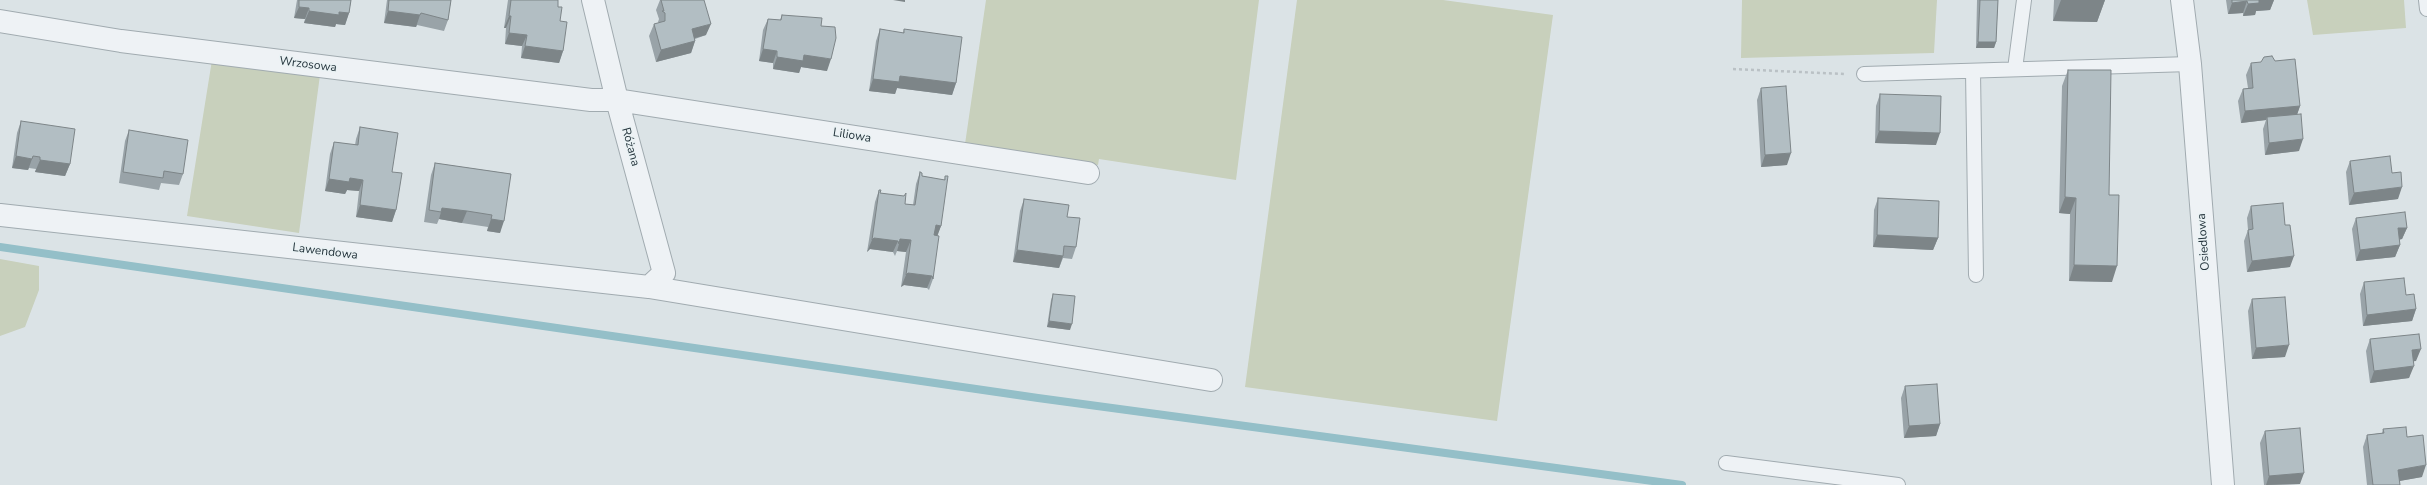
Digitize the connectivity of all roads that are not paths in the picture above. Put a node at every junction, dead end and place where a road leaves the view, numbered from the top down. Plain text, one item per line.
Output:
1 (593, 0) edge
2 (2024, 0) edge
3 (2182, 0) edge
4 (2426, 0) edge
5 (2427, 9) edge
6 (0, 21) edge
7 (2190, 64) junction
8 (2015, 70) junction
9 (1973, 71) junction
10 (1864, 74) road end
11 (617, 100) junction
12 (1088, 173) dead end
13 (0, 215) edge
14 (1976, 275) dead end
15 (650, 287) junction
16 (1211, 380) dead end
17 (1726, 463) dead end
18 (1898, 485) edge
19 (2223, 485) edge

1 - 11 street, Różana
2 - 8 lane
3 - 7 street, Osiedlowa
4 - 5 lane
6 - 11 street, Wrzosowa
7 - 8 lane
7 - 19 street, Osiedlowa
8 - 9 lane
9 - 10 lane
9 - 14 lane
11 - 12 street, Liliowa
11 - 15 street, Różana
13 - 15 street, Lawendowa
15 - 16 street, Lawendowa
17 - 18 lane

